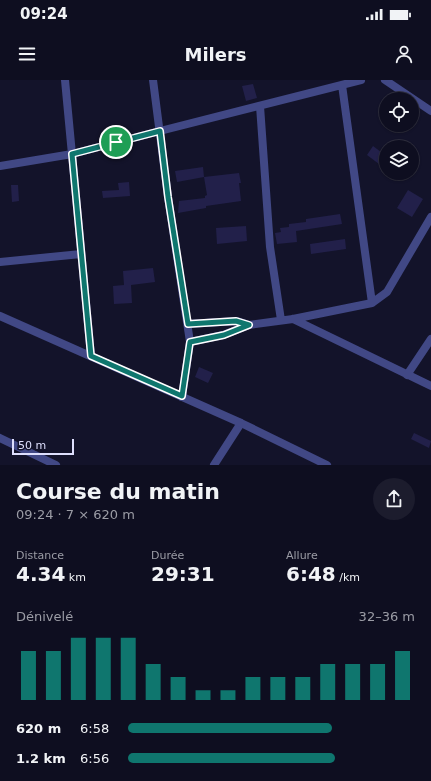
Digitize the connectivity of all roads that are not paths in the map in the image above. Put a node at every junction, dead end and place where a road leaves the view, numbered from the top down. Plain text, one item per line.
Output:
1 (65, 80) edge
2 (153, 80) edge
3 (361, 80) edge
4 (385, 80) edge
5 (342, 85) junction
6 (260, 106) junction
7 (431, 111) edge
8 (160, 131) junction
9 (72, 154) junction
10 (0, 166) edge
11 (431, 217) edge
12 (82, 254) junction
13 (0, 262) edge
14 (372, 302) junction
15 (0, 316) edge
16 (293, 319) junction
17 (280, 320) junction
18 (188, 324) junction
19 (249, 325) junction
20 (431, 339) edge
21 (190, 342) junction
22 (91, 356) junction
23 (407, 375) junction
24 (431, 386) edge
25 (182, 396) junction
26 (241, 422) junction
27 (0, 438) edge
28 (56, 465) edge
29 (214, 465) edge
30 (327, 465) edge

1 - 9 street
2 - 8 street
3 - 5 street
4 - 7 street
5 - 6 street
5 - 14 street
6 - 8 street
6 - 17 street
8 - 9 street
8 - 18 street
9 - 10 street
9 - 12 street
11 - 14 street
12 - 13 street
12 - 22 street
14 - 16 street
15 - 22 street
16 - 17 street
16 - 23 street
17 - 19 street
18 - 19 street
18 - 21 street
19 - 21 street
20 - 23 street
21 - 25 street
22 - 25 street
23 - 24 street
25 - 26 street
26 - 29 street
26 - 30 street
27 - 28 street

